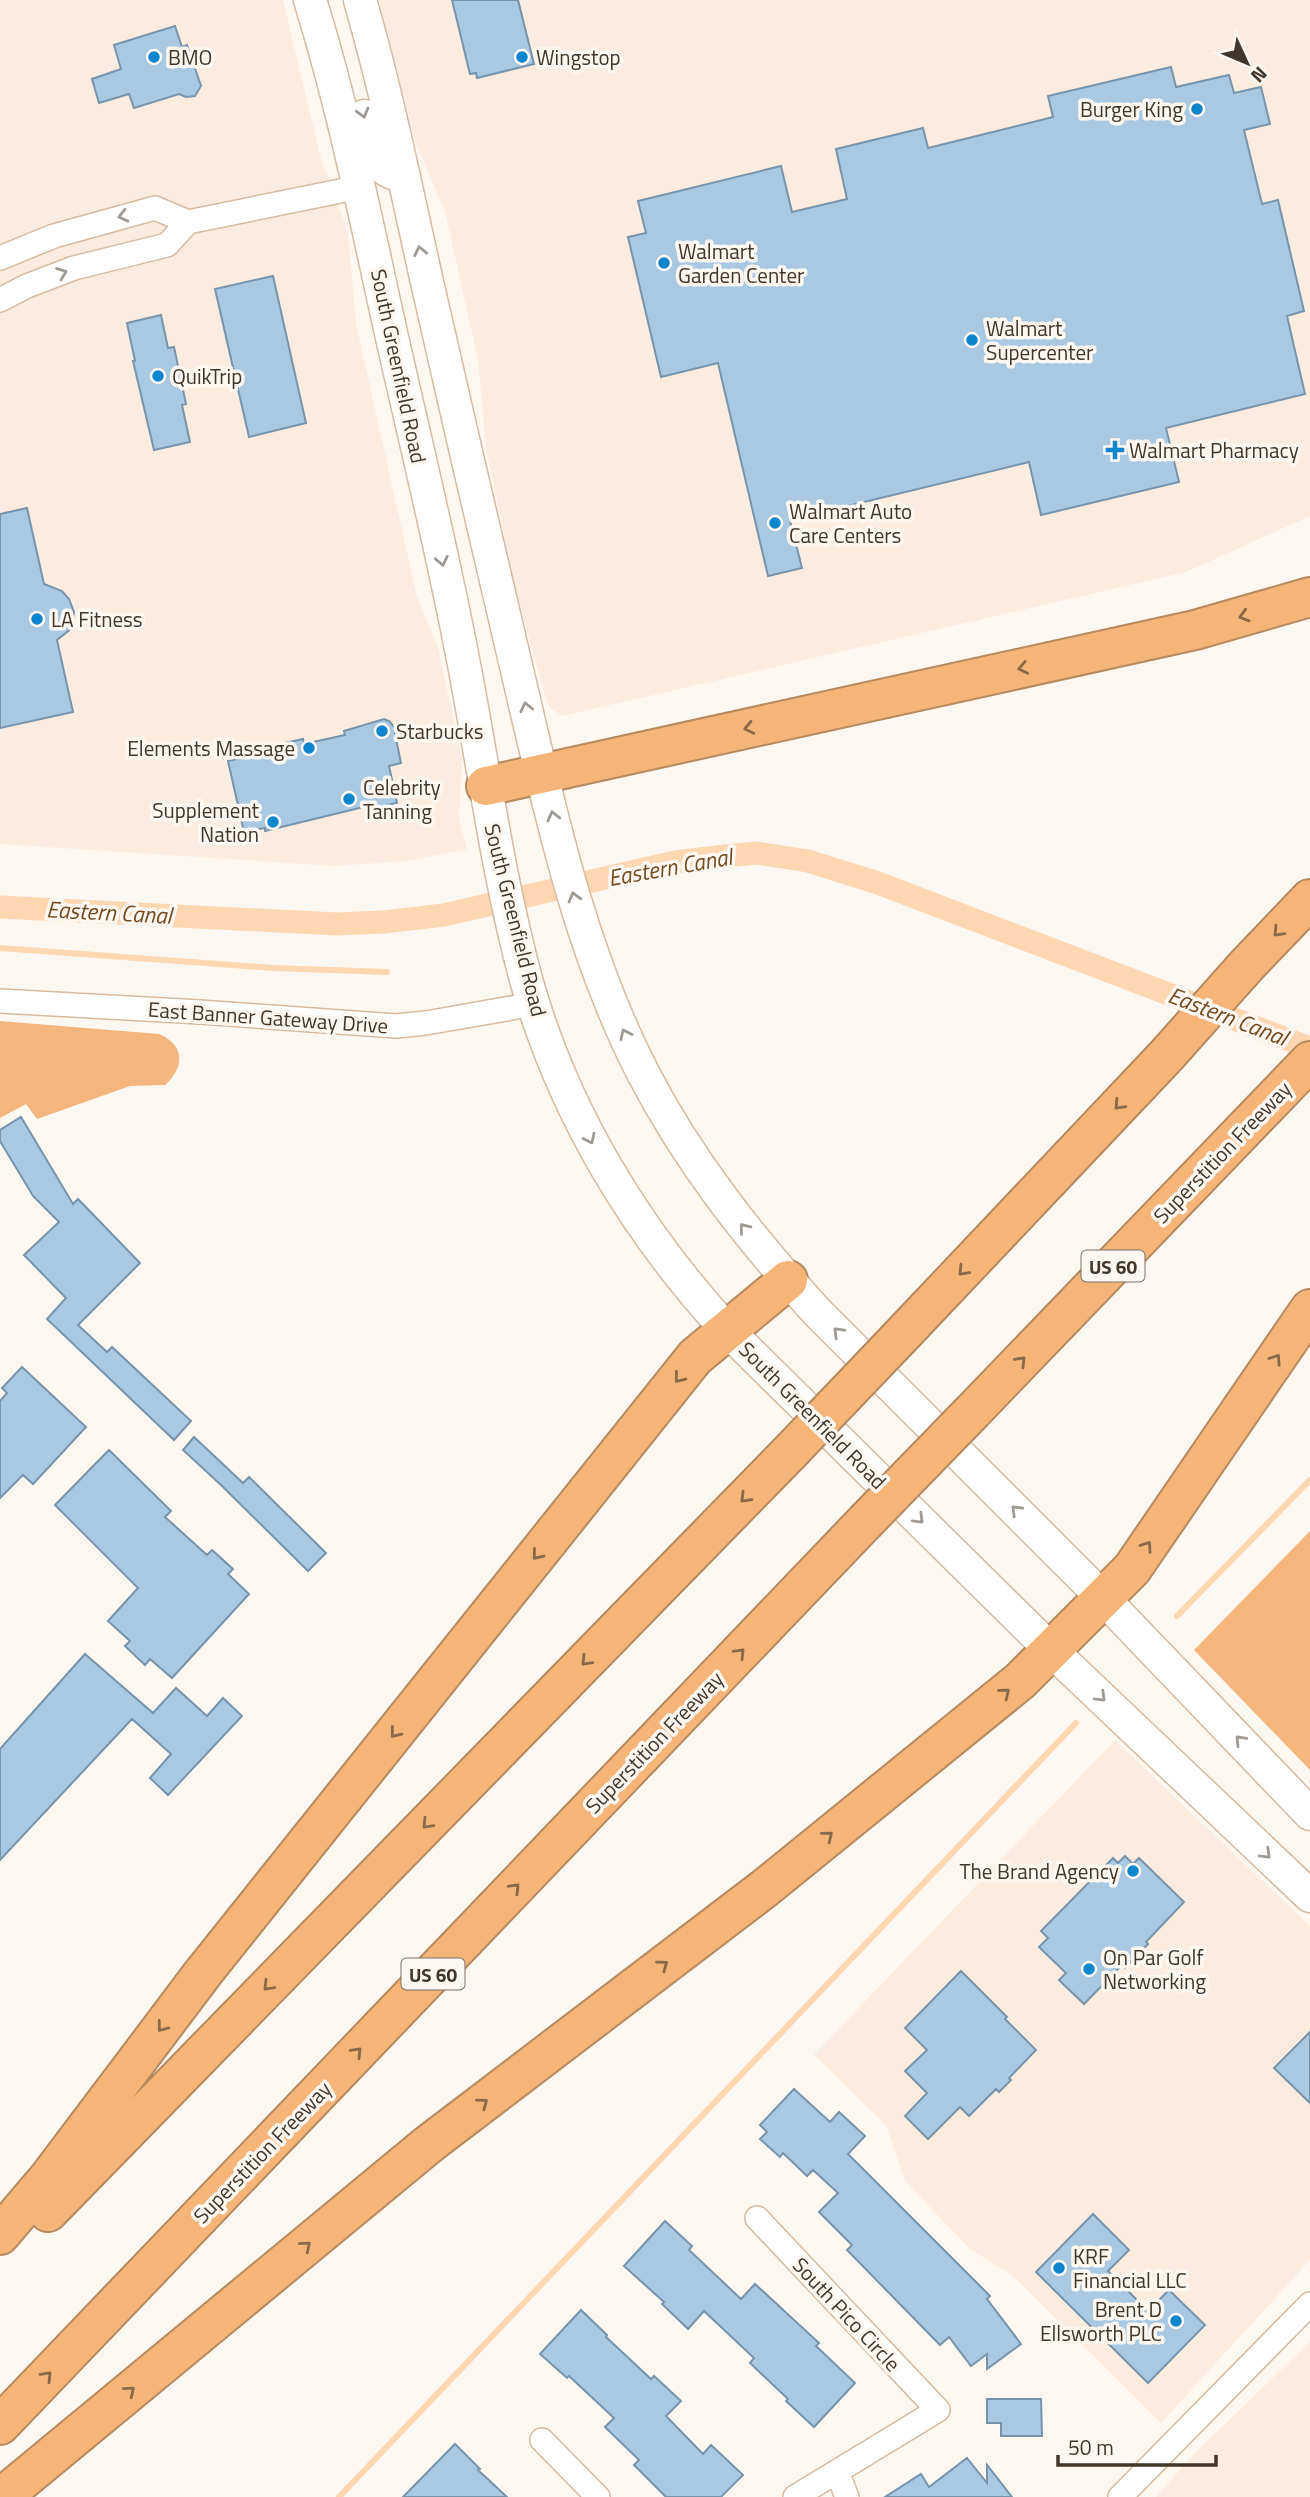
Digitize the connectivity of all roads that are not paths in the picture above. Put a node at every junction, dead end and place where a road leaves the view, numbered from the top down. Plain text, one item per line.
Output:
1 (310, 0) edge
2 (332, 0) edge
3 (360, 0) edge
4 (404, 176) junction
5 (360, 187) junction
6 (188, 222) junction
7 (0, 258) edge
8 (0, 300) edge
9 (469, 467) junction
10 (1310, 597) edge
11 (543, 773) junction
12 (486, 786) junction
13 (1310, 899) edge
14 (0, 1001) edge
15 (534, 1004) junction
16 (1310, 1061) edge
17 (788, 1280) junction
18 (1310, 1309) edge
19 (727, 1330) junction
20 (1103, 1598) junction
21 (1051, 1650) junction
22 (1310, 1814) edge
23 (1310, 1896) edge
24 (757, 2218) dead end
25 (0, 2235) edge
26 (0, 2261) edge
27 (1310, 2304) edge
28 (0, 2425) edge
29 (542, 2440) dead end
30 (837, 2472) junction
31 (2, 2497) edge
32 (598, 2497) edge
33 (794, 2497) edge
34 (847, 2497) edge
35 (1121, 2497) edge

1 - 5 main road, South Greenfield Road
2 -> 4 main road
3 - 4 main road
9 -> 4 main road
5 - 6 street
5 - 9 main road
5 -> 12 main road, South Greenfield Road
6 -> 7 street
8 -> 6 street
11 -> 9 main road
10 -> 11 highway
11 - 12 highway
17 -> 11 main road
12 - 15 main road, South Greenfield Road
13 -> 26 highway, bridge
14 - 15 street, East Banner Gateway Drive
15 -> 19 main road, South Greenfield Road
28 -> 16 highway, Superstition Freeway / US 60, bridge
17 - 19 highway
20 -> 17 main road
20 -> 18 highway
19 -> 21 main road, South Greenfield Road
19 -> 25 highway
20 - 21 highway
22 -> 20 main road
21 -> 23 main road, South Greenfield Road
31 -> 21 highway
24 - 30 street, South Pico Circle
27 - 35 street
29 - 32 street
30 - 33 street
30 - 34 street

